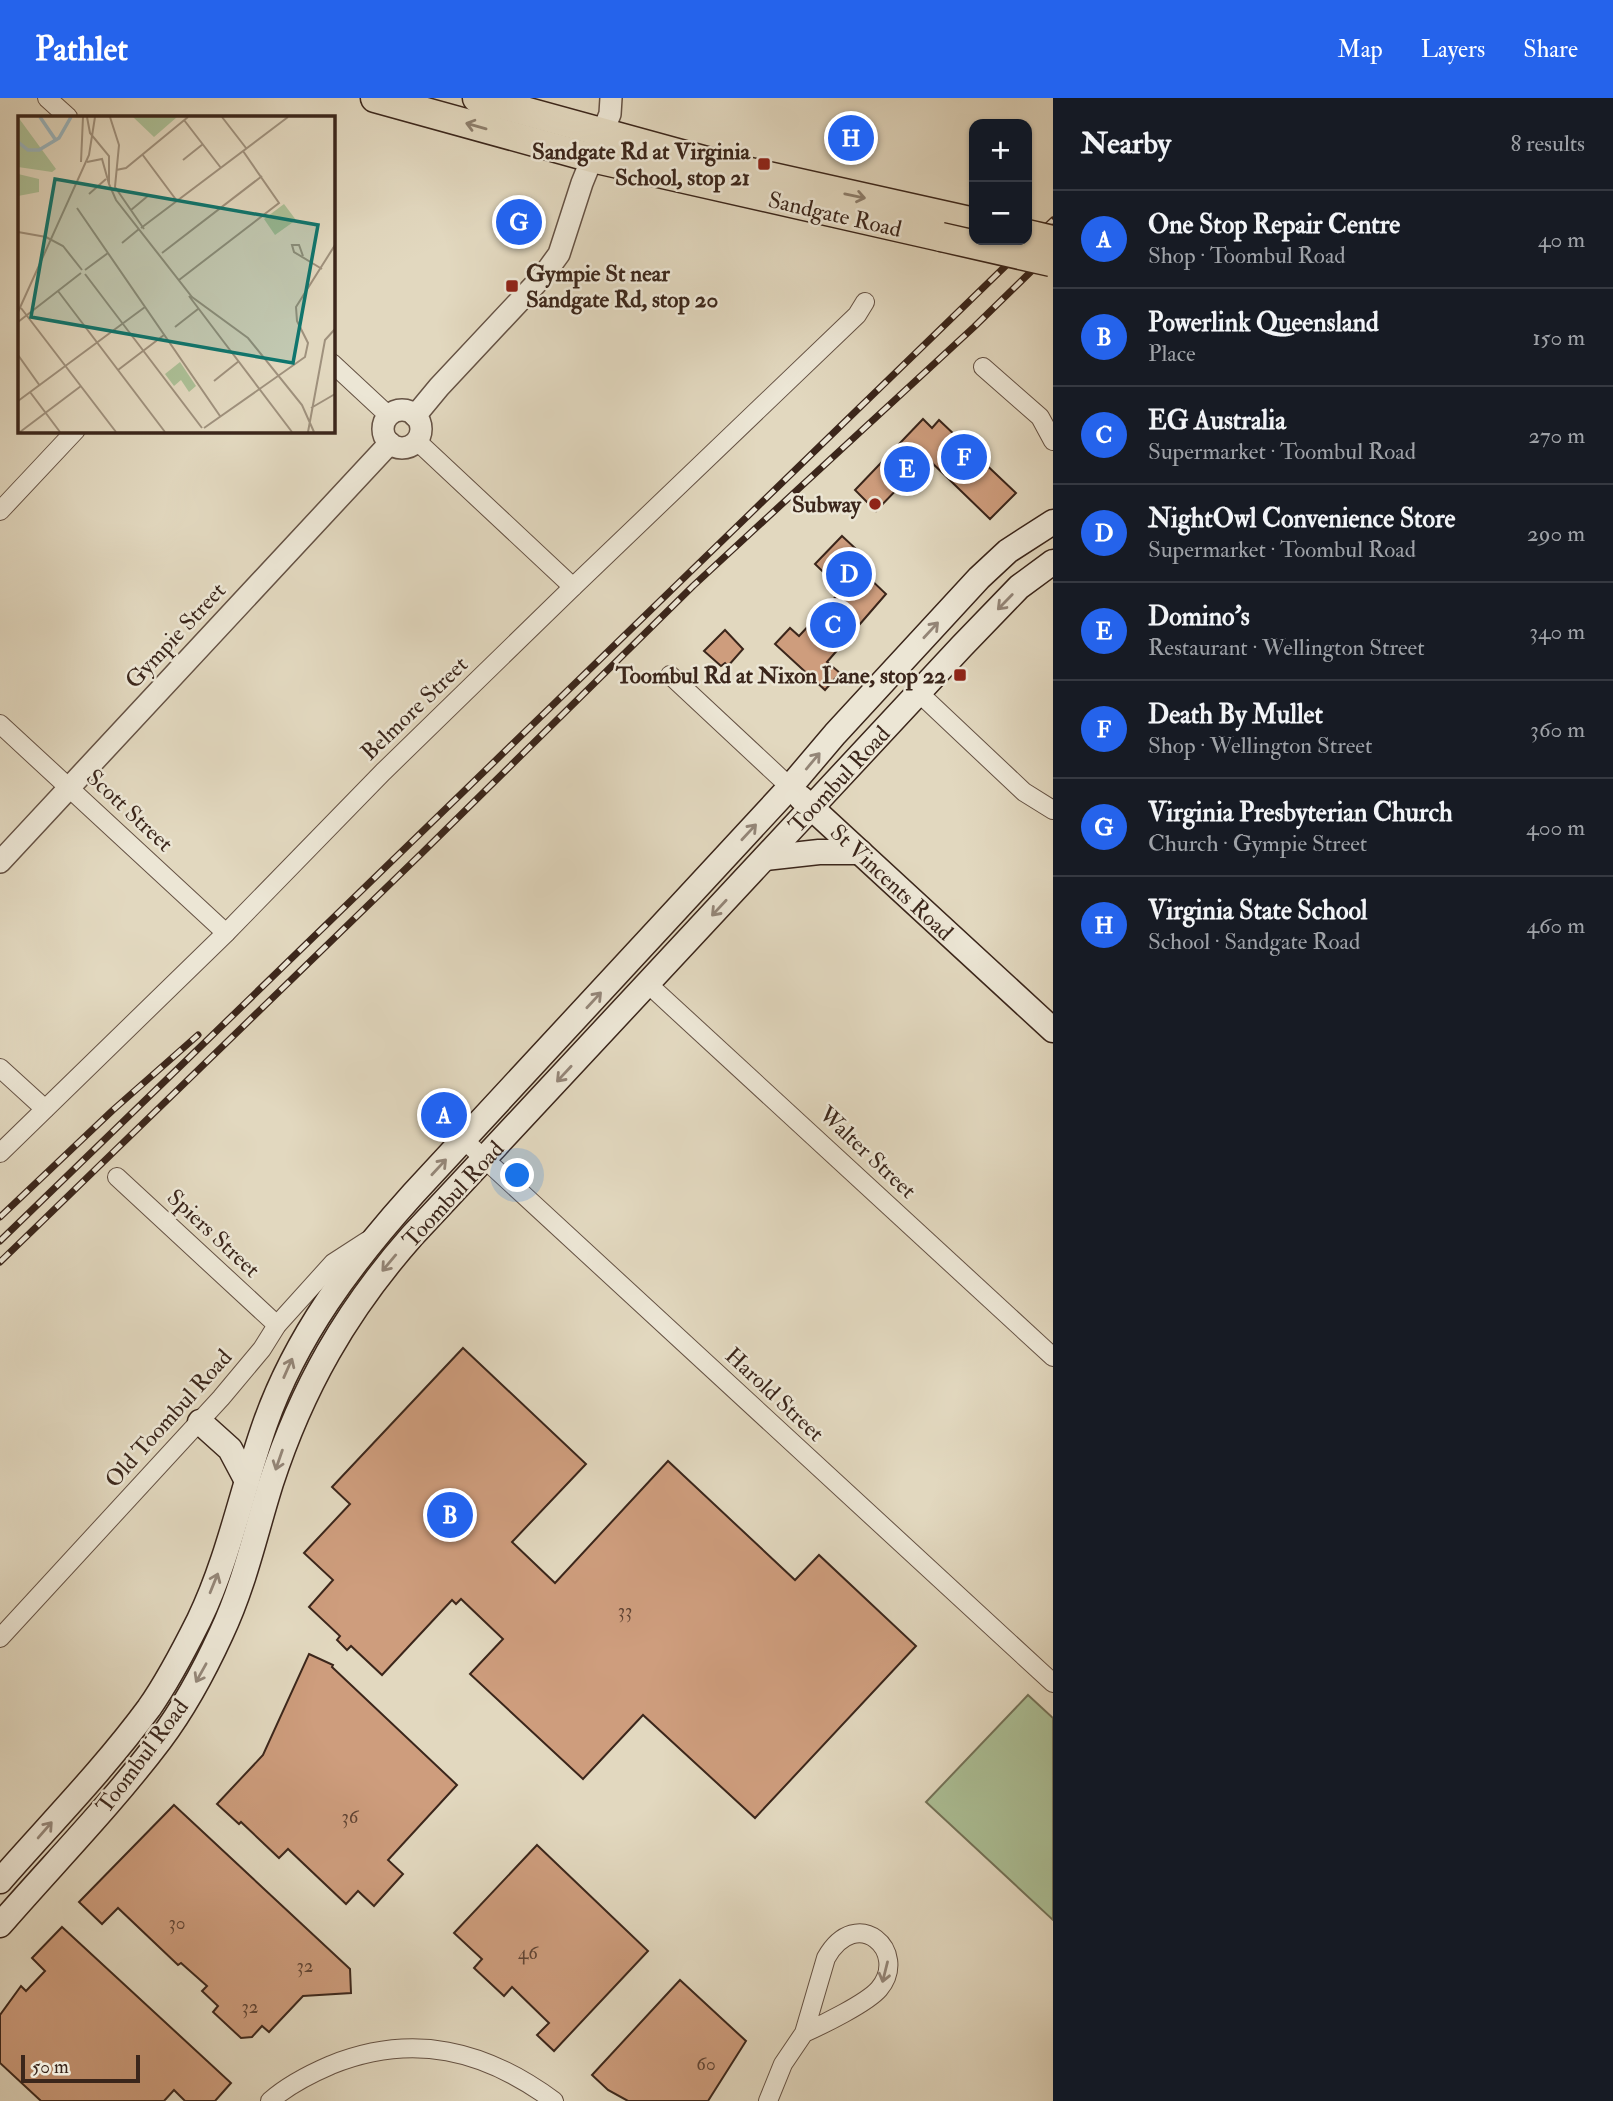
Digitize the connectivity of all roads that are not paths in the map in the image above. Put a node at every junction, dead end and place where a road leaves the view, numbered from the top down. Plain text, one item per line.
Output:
1 (47, 98) edge
2 (375, 98) edge
3 (478, 98) edge
4 (611, 98) edge
5 (67, 116) edge
6 (598, 145) junction
7 (956, 226) edge
8 (1032, 238) edge
9 (1052, 255) edge
10 (865, 302) dead end
11 (334, 365) edge
12 (983, 367) dead end
13 (389, 416) junction
14 (415, 416) junction
15 (1046, 419) edge
16 (74, 432) edge
17 (417, 441) junction
18 (1053, 441) edge
19 (390, 443) junction
20 (0, 511) edge
21 (1053, 524) edge
22 (1053, 562) edge
23 (573, 586) junction
24 (670, 675) dead end
25 (919, 693) junction
26 (0, 724) edge
27 (790, 787) junction
28 (69, 788) junction
29 (812, 808) junction
30 (1053, 810) edge
31 (860, 852) junction
32 (765, 858) junction
33 (0, 862) edge
34 (226, 933) junction
35 (648, 984) junction
36 (1053, 1029) edge
37 (0, 1068) edge
38 (45, 1109) junction
39 (464, 1140) junction
40 (0, 1153) edge
41 (486, 1159) junction
42 (117, 1177) dead end
43 (376, 1235) junction
44 (277, 1325) junction
45 (1053, 1357) edge
46 (200, 1422) junction
47 (247, 1481) junction
48 (0, 1638) edge
49 (1053, 1683) edge
50 (0, 1881) edge
51 (0, 1925) edge
52 (804, 2033) junction
53 (270, 2101) edge
54 (554, 2101) edge
55 (768, 2101) edge

1 - 5 street
6 -> 2 highway, Sandgate Road
3 - 6 highway, Sandgate Road
4 - 6 street
6 - 7 highway, Sandgate Road
6 - 14 street
7 - 9 highway, Sandgate Road, bridge
8 - 9 highway, Sandgate Road, bridge
10 - 23 street, Belmore Street
11 - 13 street
12 - 15 street
13 - 14 street
13 - 19 street
14 - 17 street
15 - 18 street
16 - 20 street
17 - 19 street
17 - 23 street
19 - 28 street, Gympie Street
27 -> 21 main road, Toombul Road
22 -> 25 main road, Toombul Road
23 - 34 street, Belmore Street
24 - 27 street, St Vincents Road
25 - 29 main road, Toombul Road
25 - 30 street
26 - 28 street, Scott Street
27 - 29 main road, St Vincents Road
39 -> 27 main road, Toombul Road
28 - 33 street, Gympie Street
28 - 34 street, Scott Street
29 - 31 main road, St Vincents Road
29 - 32 main road, Toombul Road
31 - 32 main road
31 - 36 main road, St Vincents Road
32 -> 35 main road, Toombul Road
34 - 38 street, Belmore Street
35 -> 41 main road, Toombul Road
35 - 45 street, Walter Street
37 - 38 street
38 - 40 street, Belmore Street
39 - 41 street, Harold Street
43 -> 39 main road, Toombul Road
41 - 49 street, Harold Street
41 -> 51 main road, Toombul Road
42 - 44 street, Spiers Street
43 - 44 street, Old Toombul Road
47 -> 43 main road, Toombul Road
44 - 46 street, Old Toombul Road
46 - 47 main road
46 - 48 street, Old Toombul Road
50 -> 47 main road, Toombul Road
52 -> 52 street
52 - 55 street
53 - 54 street

